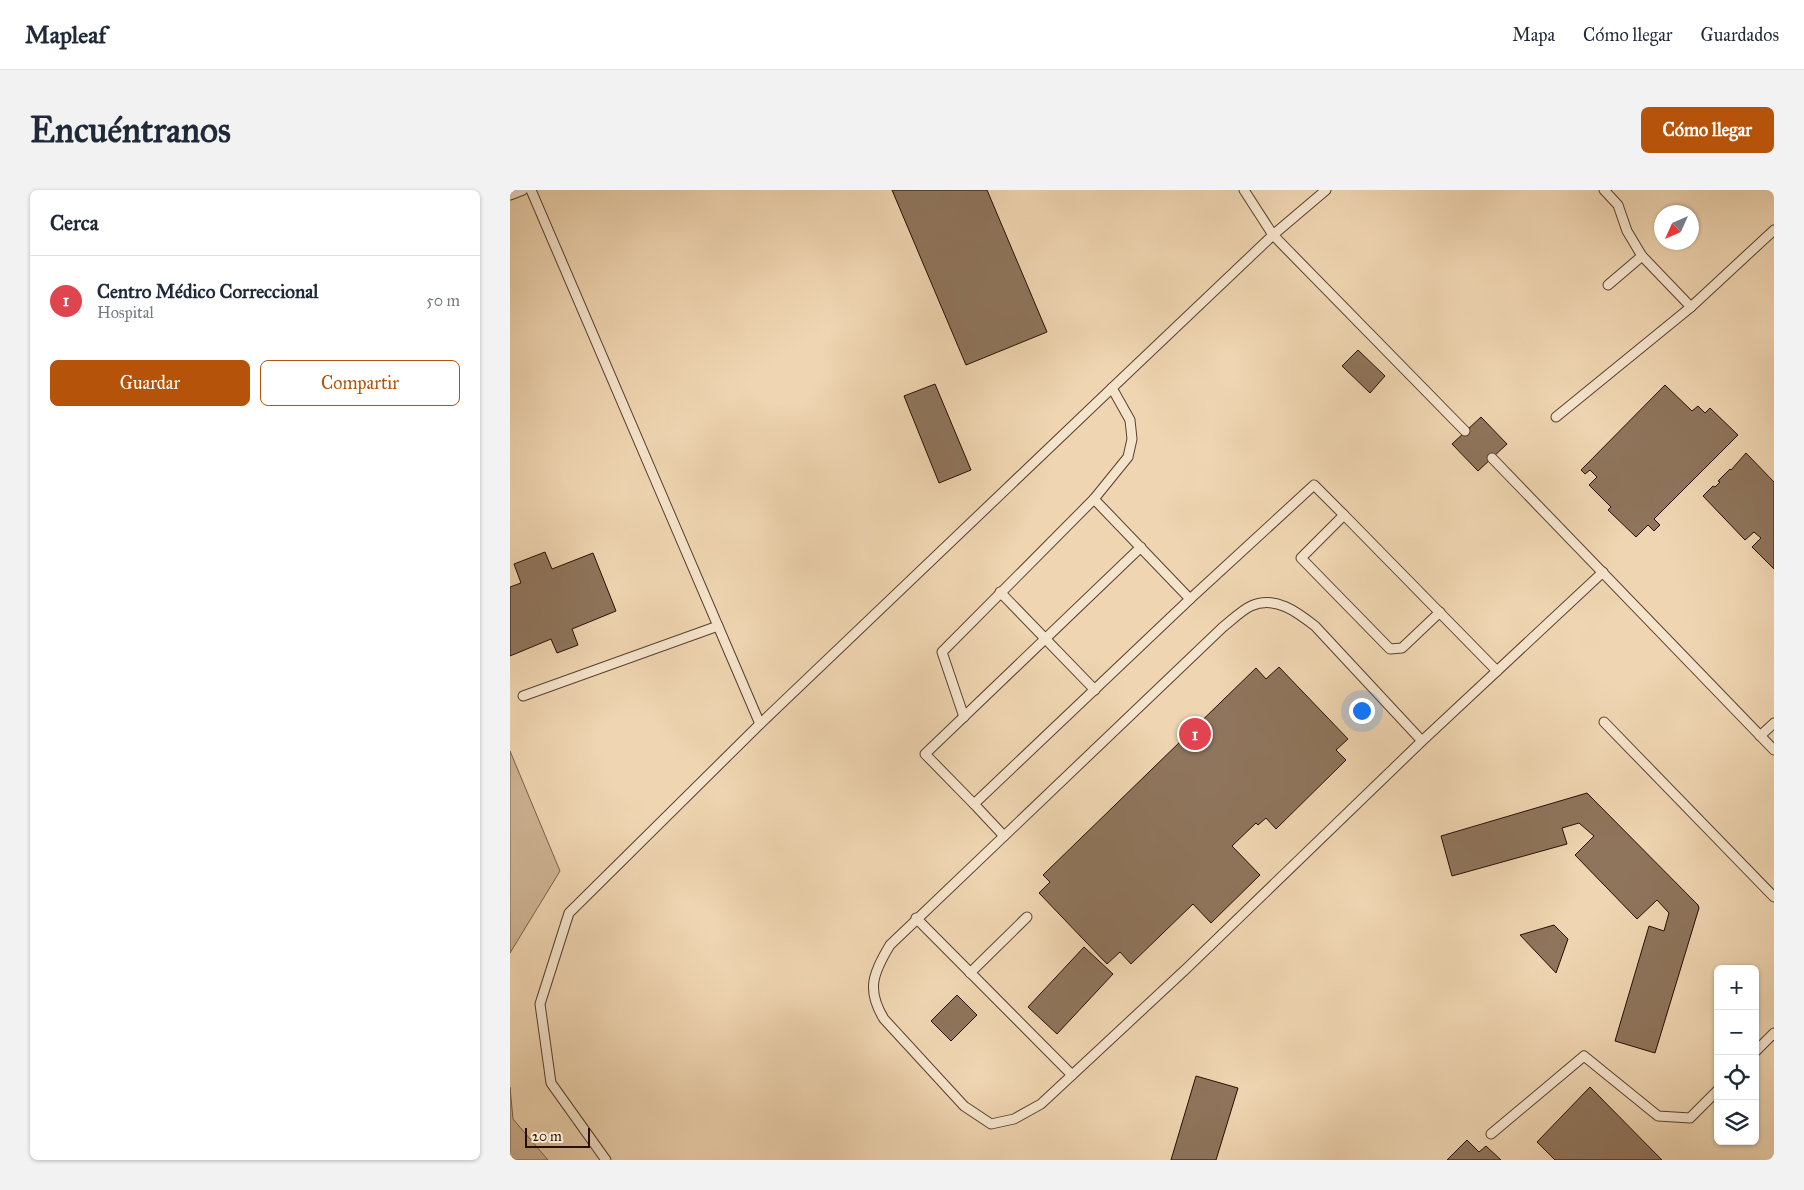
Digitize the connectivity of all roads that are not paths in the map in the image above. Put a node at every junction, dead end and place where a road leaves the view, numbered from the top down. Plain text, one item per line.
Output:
1 (523, 190) edge
2 (532, 190) edge
3 (1244, 190) edge
4 (1326, 190) edge
5 (1604, 190) edge
6 (510, 195) edge
7 (1774, 230) edge
8 (1272, 235) junction
9 (1642, 256) junction
10 (1608, 285) dead end
11 (1691, 307) junction
12 (1112, 388) junction
13 (1556, 417) dead end
14 (1465, 431) dead end
15 (1492, 458) dead end
16 (1094, 499) junction
17 (1344, 515) junction
18 (1141, 547) junction
19 (1603, 572) junction
20 (1000, 592) junction
21 (1190, 598) junction
22 (1440, 612) junction
23 (718, 626) junction
24 (1044, 639) junction
25 (1497, 671) junction
26 (1095, 690) junction
27 (523, 696) dead end
28 (964, 717) junction
29 (1604, 722) dead end
30 (1774, 723) edge
31 (760, 724) junction
32 (1760, 736) junction
33 (1422, 741) junction
34 (1774, 750) edge
35 (974, 804) junction
36 (1004, 836) junction
37 (1774, 897) edge
38 (1027, 917) dead end
39 (916, 918) junction
40 (970, 973) junction
41 (1774, 1033) edge
42 (1759, 1048) edge
43 (1072, 1075) junction
44 (1714, 1094) edge
45 (1491, 1134) dead end
46 (606, 1160) edge

1 - 6 lane
2 - 23 lane
3 - 8 lane
4 - 8 lane
5 - 9 lane
7 - 11 lane
8 - 12 lane
8 - 14 lane
9 - 10 lane
9 - 11 lane
11 - 13 lane
12 - 16 lane
12 - 31 lane
15 - 19 lane
16 - 18 lane
16 - 20 lane
17 - 21 lane
17 - 22 lane
17 - 22 lane
18 - 21 lane
18 - 24 lane
19 - 25 lane
19 - 32 lane
20 - 24 lane
20 - 28 lane
21 - 26 lane
22 - 25 lane
23 - 27 lane
23 - 31 lane
24 - 26 lane
24 - 28 lane
25 - 33 lane
26 - 35 lane
28 - 35 lane
29 - 37 lane
30 - 32 lane
31 - 46 lane
32 - 34 lane
33 - 36 lane
33 - 43 lane
35 - 36 lane
36 - 39 lane
38 - 40 lane
39 - 40 lane
39 - 43 lane
40 - 43 lane
41 - 42 lane
44 - 45 lane

